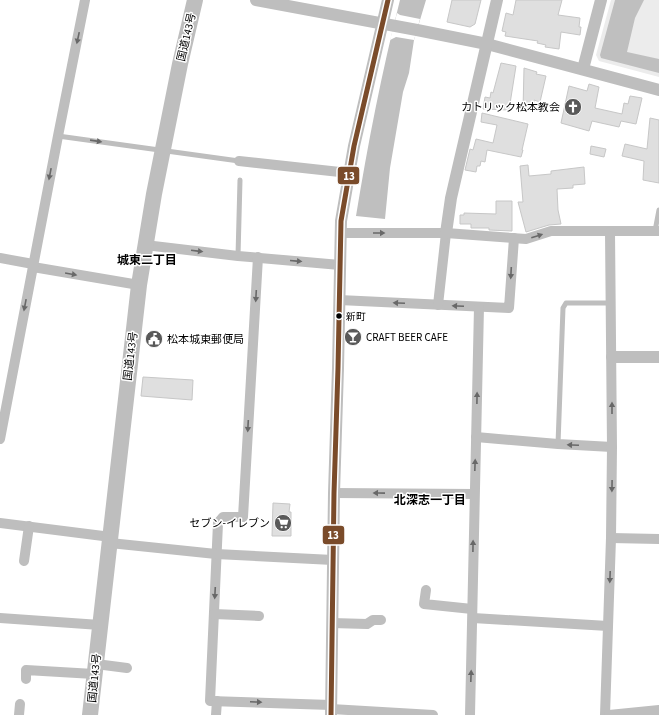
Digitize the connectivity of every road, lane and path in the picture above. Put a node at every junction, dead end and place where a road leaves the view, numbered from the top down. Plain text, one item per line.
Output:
1 (86, 0) edge
2 (195, 0) edge
3 (256, 0) edge
4 (388, 0) edge
5 (497, 0) edge
6 (601, 0) edge
7 (275, 2) edge
8 (388, 25) junction
9 (487, 44) junction
10 (583, 70) junction
11 (659, 90) edge
12 (58, 136) junction
13 (162, 150) junction
14 (239, 161) joint
15 (349, 173) junction
16 (240, 180) dead end
17 (659, 210) edge
18 (657, 231) edge
19 (610, 232) junction
20 (340, 233) junction
21 (446, 233) junction
22 (514, 238) junction
23 (145, 244) junction
24 (238, 256) junction
25 (0, 258) edge
26 (258, 258) junction
27 (340, 264) junction
28 (33, 265) junction
29 (138, 285) junction
30 (339, 300) junction
31 (612, 303) junction
32 (438, 305) junction
33 (479, 308) junction
34 (612, 357) junction
35 (659, 357) edge
36 (3, 405) edge
37 (476, 437) junction
38 (0, 439) edge
39 (558, 444) junction
40 (612, 447) junction
41 (334, 492) junction
42 (474, 494) junction
43 (0, 523) edge
44 (29, 526) junction
45 (611, 538) junction
46 (659, 539) edge
47 (110, 540) junction
48 (216, 554) junction
49 (333, 560) junction
50 (24, 561) dead end
51 (426, 590) dead end
52 (214, 614) junction
53 (472, 614) junction
54 (259, 616) dead end
55 (0, 618) edge
56 (381, 620) dead end
57 (332, 623) junction
58 (100, 625) junction
59 (608, 626) junction
60 (127, 668) dead end
61 (95, 669) junction
62 (24, 673) dead end
63 (217, 701) junction
64 (20, 704) dead end
65 (331, 710) edge
66 (659, 710) edge
67 (15, 715) edge
68 (90, 715) edge
69 (216, 715) edge
70 (433, 715) edge
71 (470, 715) edge
72 (605, 715) edge
73 (609, 715) edge

1 -> 12 street
2 - 13 highway, 国道143号
3 - 7 street
4 - 8 street
5 - 9 street
6 - 10 street
7 - 8 street
8 - 9 street
8 - 15 street
9 - 10 street
9 - 21 street
10 - 11 street
12 -> 13 lane
12 -> 28 street
13 - 14 lane
13 - 23 highway, 国道143号
14 - 15 street
15 - 20 street
16 - 24 lane
17 - 18 lane
18 - 19 street
22 -> 19 street
19 - 31 street
20 -> 21 street
20 - 27 street
21 - 22 street
21 - 32 street
22 -> 33 street
23 -> 24 street
23 - 29 highway, 国道143号
24 - 26 street
25 - 28 street
26 -> 27 street
26 -> 48 street
27 - 30 street
28 -> 29 street
28 -> 36 street
29 - 47 highway, 国道143号
32 -> 30 street
30 - 41 street
31 - 34 street
31 - 39 lane
33 -> 32 street
37 -> 33 street
34 - 35 street
40 -> 34 street
36 - 38 street
37 - 39 street
42 -> 37 street
40 -> 39 street
40 -> 45 street
42 -> 41 street
41 - 49 street
53 -> 42 street
43 - 44 street
44 - 47 street
44 - 50 street
45 - 46 street
45 -> 59 street
47 - 48 street
47 - 58 highway, 国道143号
48 - 49 street
48 -> 52 street
49 - 57 street
51 - 53 street
52 - 54 street
52 - 63 street
53 - 59 street
71 -> 53 street
55 - 58 street
56 - 57 street
57 - 65 street
58 - 61 highway, 国道143号
59 - 72 street
60 - 61 street
61 - 62 street
61 - 68 highway, 国道143号
63 -> 65 street
63 - 69 street
64 - 67 street
65 - 70 street
66 - 73 street

